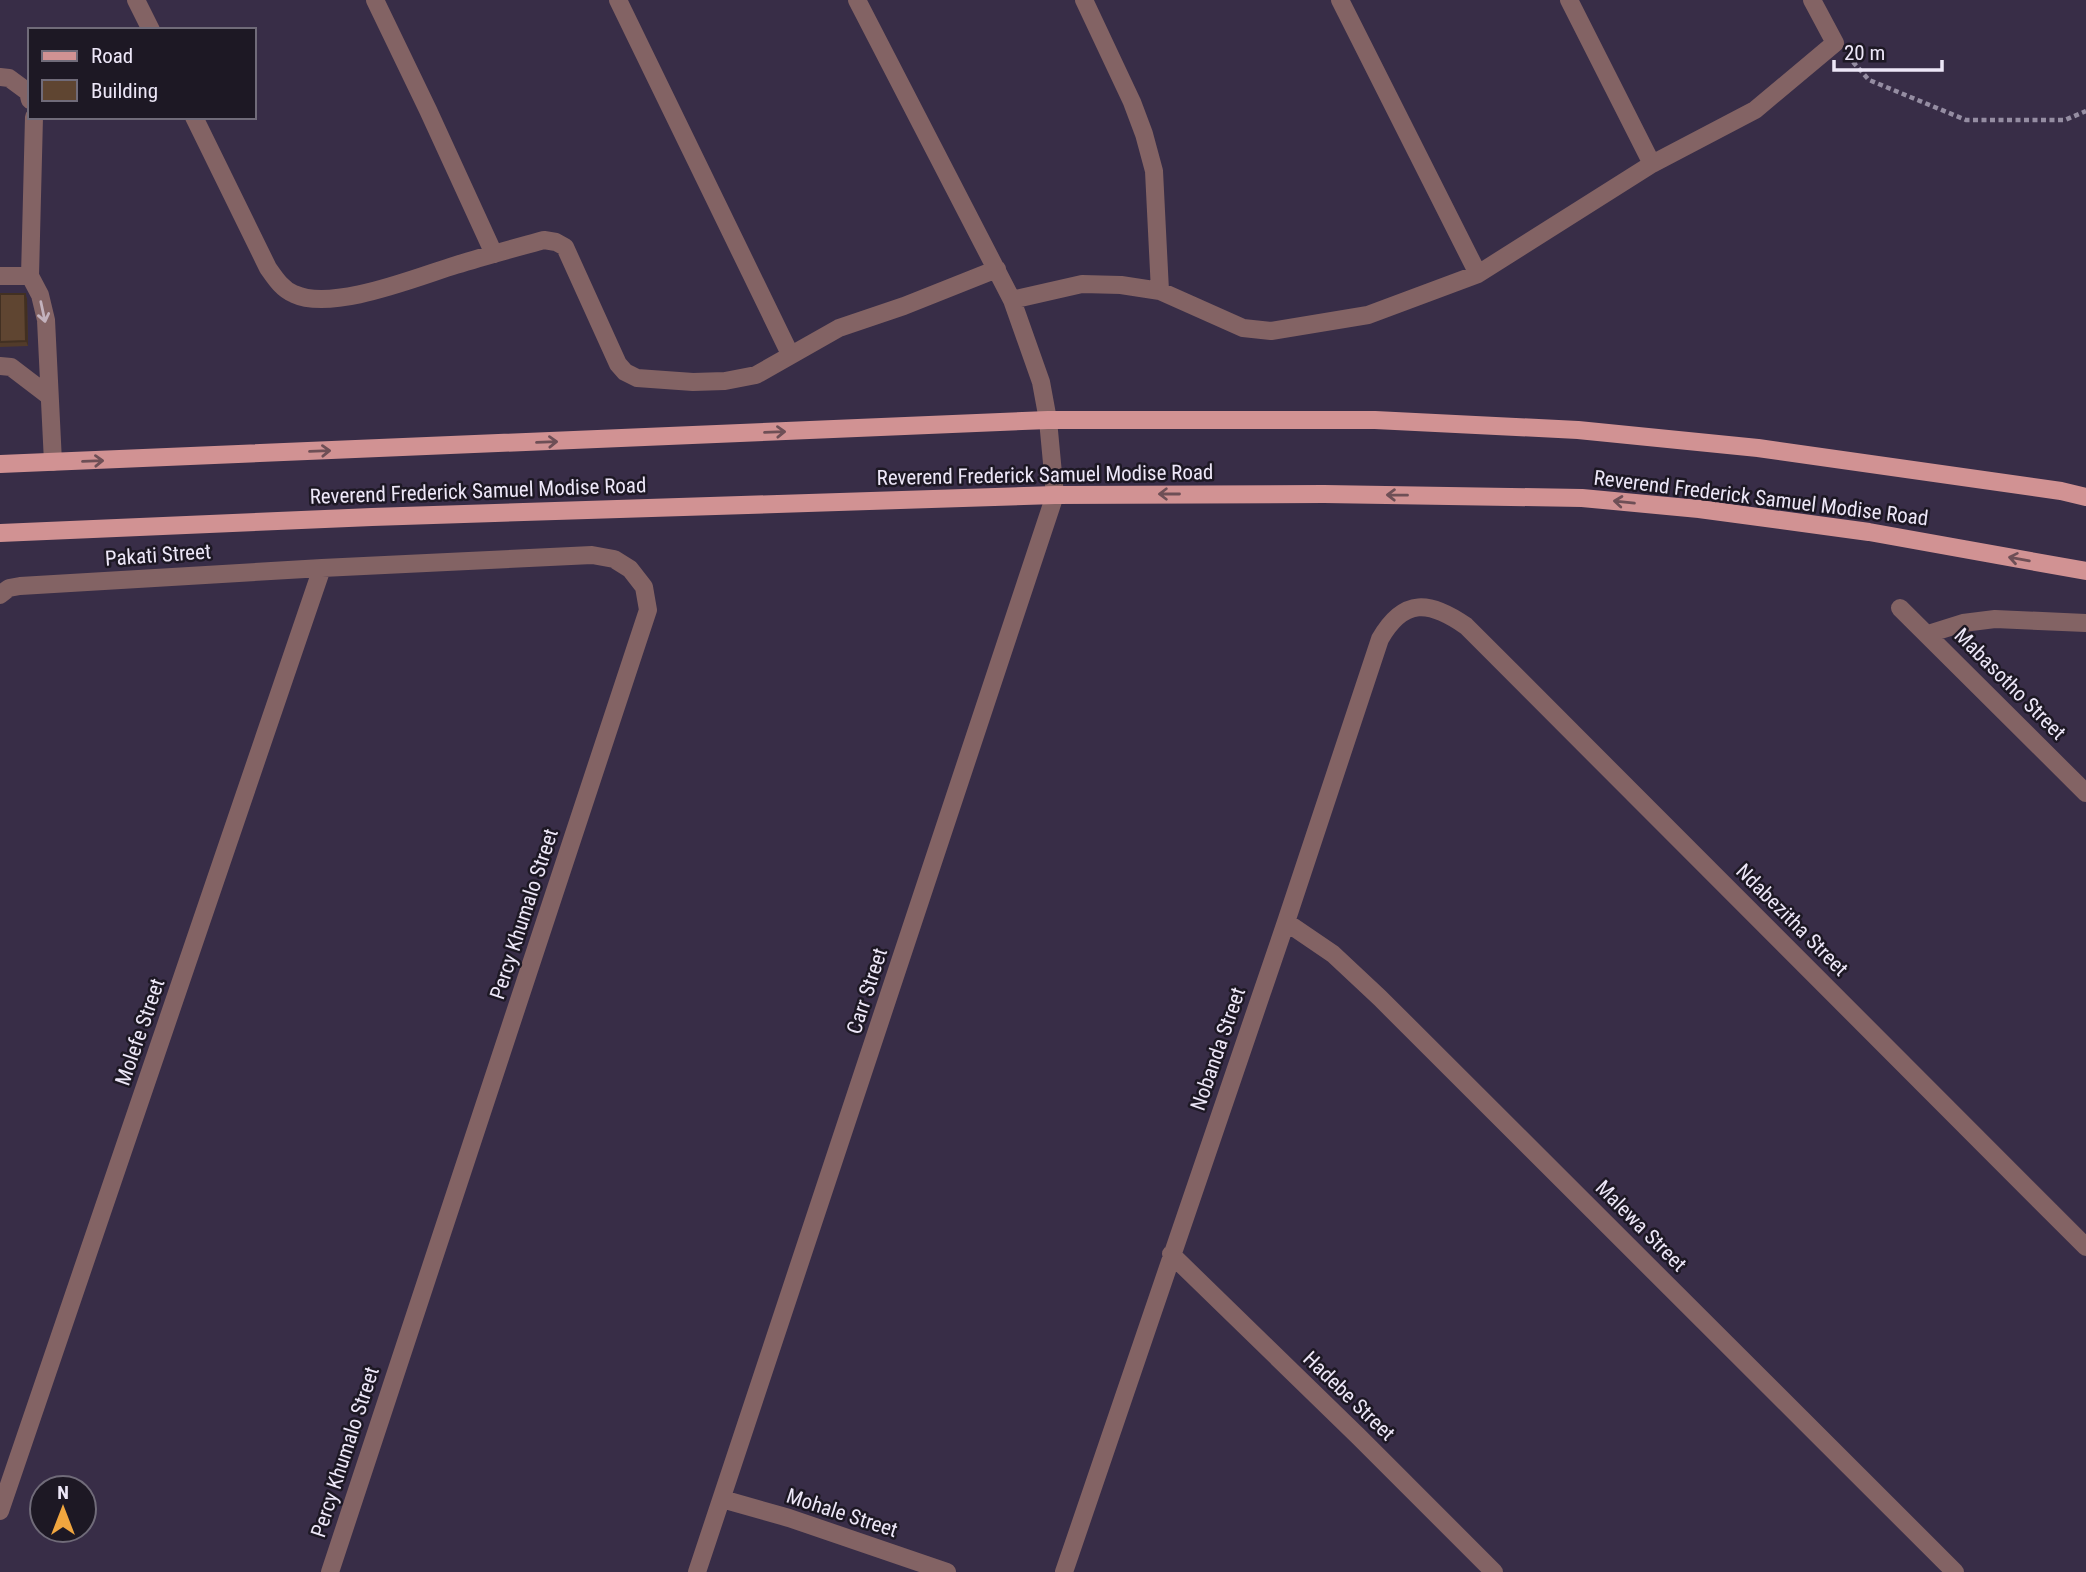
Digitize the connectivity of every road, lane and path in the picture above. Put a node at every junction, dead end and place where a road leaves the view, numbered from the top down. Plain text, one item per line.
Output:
1 (136, 0) edge
2 (375, 0) edge
3 (618, 0) edge
4 (857, 0) edge
5 (1084, 0) edge
6 (1340, 0) edge
7 (1569, 0) edge
8 (1812, 0) edge
9 (150, 28) edge
10 (1835, 43) junction
11 (0, 77) edge
12 (28, 92) edge
13 (2086, 111) edge
14 (34, 119) edge
15 (195, 119) edge
16 (1652, 164) junction
17 (494, 254) junction
18 (997, 268) junction
19 (1478, 274) junction
20 (0, 276) edge
21 (30, 276) junction
22 (1160, 291) junction
23 (1012, 300) junction
24 (790, 354) junction
25 (0, 366) edge
26 (49, 396) junction
27 (1048, 420) junction
28 (53, 462) junction
29 (0, 464) edge
30 (1055, 495) junction
31 (2086, 496) edge
32 (0, 533) edge
33 (322, 568) junction
34 (2086, 571) edge
35 (0, 595) edge
36 (1900, 608) dead end
37 (2086, 623) edge
38 (1466, 626) joint
39 (1928, 634) junction
40 (2086, 793) edge
41 (1286, 922) junction
42 (2086, 1247) edge
43 (1171, 1254) junction
44 (722, 1499) junction
45 (0, 1511) edge
46 (330, 1572) edge
47 (697, 1572) edge
48 (947, 1572) edge
49 (1064, 1572) edge
50 (1494, 1572) edge
51 (1955, 1572) edge

1 - 9 street
2 - 17 street
3 - 24 street
4 - 18 street, Carr Street
5 - 22 street
6 - 19 street
7 - 16 street
8 - 10 street
10 - 13 path
10 - 16 street
11 - 12 street
14 - 21 street
15 - 17 street
16 - 19 street
17 - 24 street
18 - 23 street, Carr Street
18 - 24 street
19 - 22 street
20 - 21 street
21 -> 26 street
22 - 23 street
23 - 27 street, Carr Street
25 - 26 street
26 - 28 street
28 -> 27 main road
27 - 30 street, Carr Street
27 - 31 main road
28 - 29 main road
30 - 32 main road, Reverend Frederick Samuel Modise Road
34 -> 30 main road, Reverend Frederick Samuel Modise Road
30 - 44 street, Carr Street
33 - 35 street, Pakati Street
33 - 45 street, Molefe Street
33 - 46 street, Percy Khumalo Street
36 - 39 street, Mabasotho Street
37 - 39 street
38 - 41 street, Nobanda Street
38 - 42 street, Ndabezitha Street
39 - 40 street, Mabasotho Street
41 - 43 street, Nobanda Street
41 - 51 street, Malewa Street
43 - 49 street, Nobanda Street
43 - 50 street, Hadebe Street
44 - 47 street, Carr Street
44 - 48 street, Mohale Street

